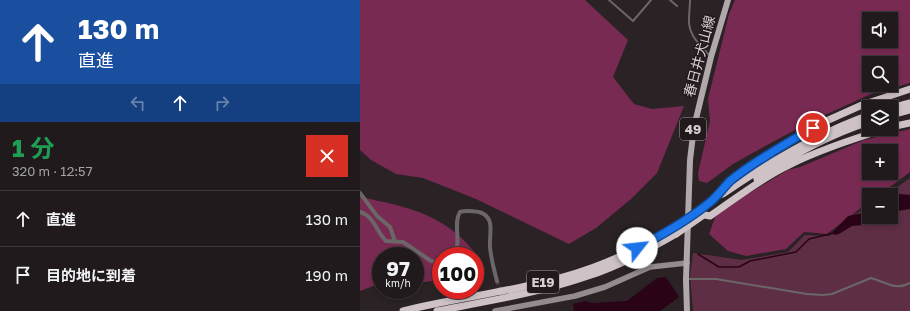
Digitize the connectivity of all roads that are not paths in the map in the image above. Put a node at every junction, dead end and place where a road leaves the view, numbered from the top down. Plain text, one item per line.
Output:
1 (610, 0) edge
2 (651, 0) edge
3 (670, 0) edge
4 (690, 0) edge
5 (728, 0) edge
6 (677, 6) dead end
7 (711, 57) junction
8 (910, 89) edge
9 (910, 103) edge
10 (898, 106) edge
11 (910, 110) edge
12 (898, 113) edge
13 (862, 118) edge
14 (910, 124) edge
15 (862, 125) edge
16 (898, 127) edge
17 (863, 136) edge
18 (360, 193) edge
19 (711, 202) junction
20 (360, 212) edge
21 (702, 214) junction
22 (675, 231) junction
23 (395, 241) junction
24 (457, 247) edge
25 (432, 261) edge
26 (687, 263) junction
27 (686, 280) junction
28 (497, 281) tunnel mouth
29 (910, 283) edge
30 (403, 311) edge
31 (437, 311) edge
32 (495, 311) edge
33 (687, 311) edge

1 - 2 lane
3 - 6 lane
4 - 7 lane
5 - 7 main road, 春日井犬山線 / 49
7 - 26 main road, 春日井犬山線 / 49
8 - 19 highway
9 - 10 highway
11 - 12 highway
13 - 19 highway, E19
14 - 16 highway
15 - 21 highway, E19
17 - 21 highway
18 - 23 street
19 - 21 highway, E19
20 - 23 street
21 - 22 highway, E19, bridge
22 - 30 highway, E19
22 - 31 highway, E19
23 - 25 street
24 - 28 street
26 - 27 main road, 春日井犬山線 / 49
26 - 32 main road
27 - 29 lane
27 - 33 main road, 春日井犬山線 / 49

